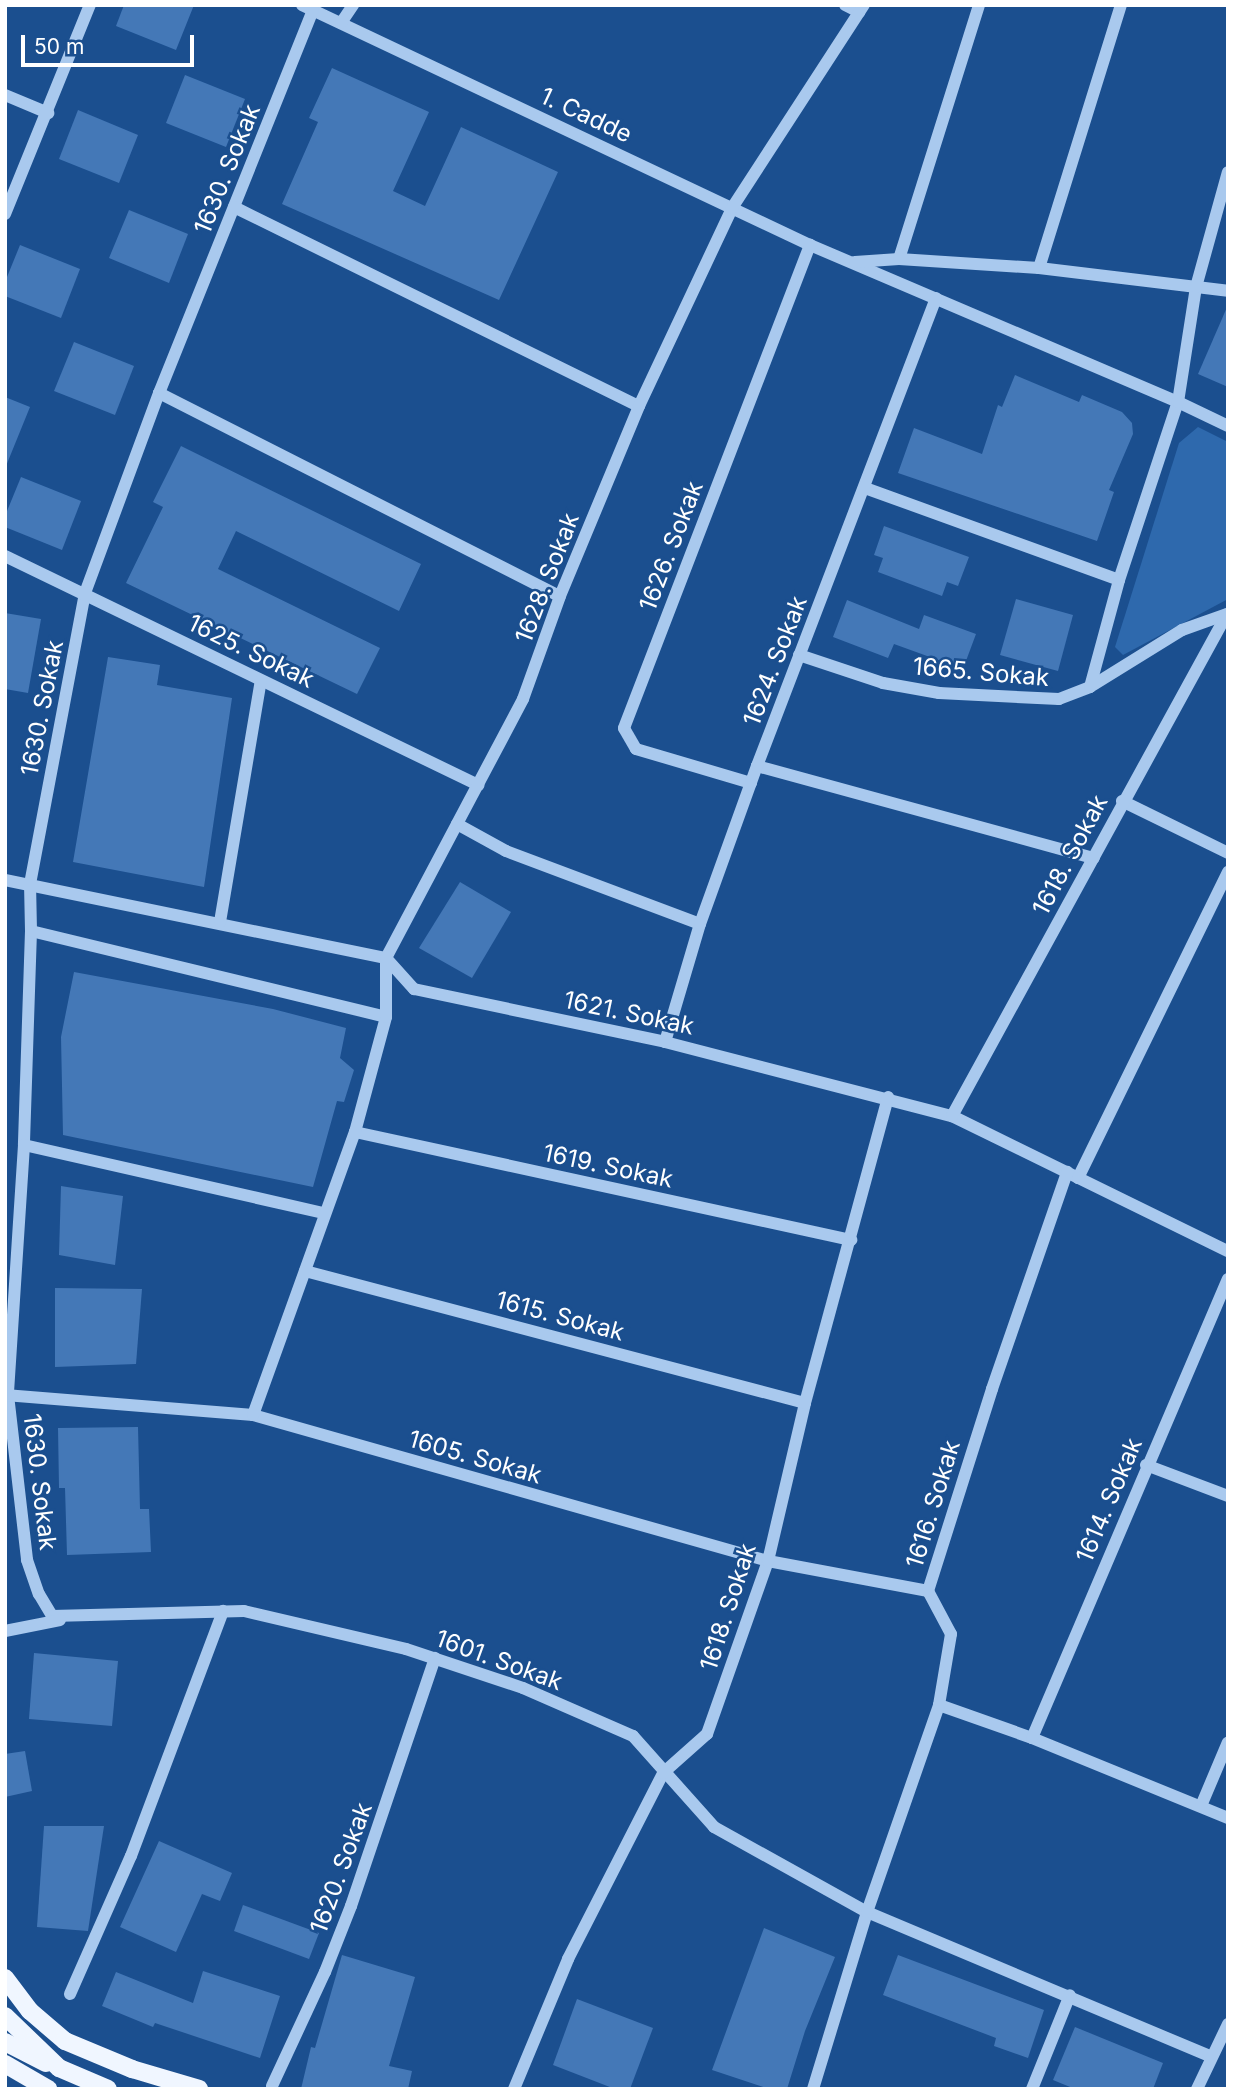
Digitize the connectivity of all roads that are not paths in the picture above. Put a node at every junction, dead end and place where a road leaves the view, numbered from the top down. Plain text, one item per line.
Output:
1 (90, 5) edge
2 (353, 5) edge
3 (845, 5) edge
4 (979, 5) edge
5 (1121, 5) edge
6 (308, 8) edge
7 (862, 9) edge
8 (341, 23) junction
9 (5, 95) edge
10 (48, 113) junction
11 (1228, 172) edge
12 (234, 207) junction
13 (732, 208) junction
14 (5, 215) edge
15 (810, 245) junction
16 (899, 259) junction
17 (853, 262) junction
18 (1039, 268) junction
19 (1195, 286) junction
20 (1228, 291) edge
21 (936, 298) junction
22 (159, 393) junction
23 (1178, 402) junction
24 (639, 406) junction
25 (1228, 426) edge
26 (865, 488) junction
27 (5, 556) edge
28 (1119, 580) junction
29 (85, 593) junction
30 (560, 596) junction
31 (1227, 614) edge
32 (799, 655) junction
33 (261, 680) junction
34 (1090, 687) junction
35 (757, 766) junction
36 (751, 783) junction
37 (478, 785) junction
38 (1122, 802) junction
39 (457, 824) junction
40 (1228, 853) edge
41 (1094, 858) junction
42 (1228, 872) edge
43 (5, 880) edge
44 (30, 883) junction
45 (220, 922) junction
46 (700, 924) junction
47 (31, 931) junction
48 (386, 958) junction
49 (386, 1017) junction
50 (665, 1042) junction
51 (888, 1097) junction
52 (952, 1116) junction
53 (355, 1132) junction
54 (24, 1145) junction
55 (1073, 1175) junction
56 (324, 1213) junction
57 (851, 1240) junction
58 (1228, 1251) edge
59 (305, 1271) junction
60 (1228, 1279) edge
61 (6, 1395) edge
62 (805, 1403) junction
63 (253, 1415) junction
64 (1146, 1465) junction
65 (1228, 1496) edge
66 (768, 1562) junction
67 (928, 1591) junction
68 (223, 1611) junction
69 (81, 1615) junction
70 (52, 1616) joint
71 (5, 1631) edge
72 (435, 1658) junction
73 (939, 1705) junction
74 (1032, 1738) junction
75 (1228, 1742) edge
76 (663, 1773) junction
77 (1201, 1806) junction
78 (1228, 1818) edge
79 (867, 1912) junction
80 (5, 1978) edge
81 (70, 1994) dead end
82 (1070, 1995) junction
83 (5, 2015) edge
84 (1228, 2024) edge
85 (5, 2042) edge
86 (1210, 2056) junction
87 (5, 2064) edge
88 (59, 2068) junction
89 (272, 2086) dead end
90 (48, 2089) edge
91 (108, 2089) edge
92 (200, 2089) edge
93 (514, 2089) edge
94 (813, 2089) edge
95 (1032, 2089) edge
96 (1197, 2089) edge

1 - 10 street
2 - 8 street
3 - 7 street
4 - 16 street
5 - 18 street
6 - 8 street, 1. Cadde
6 - 12 street, 1630. Sokak
7 - 13 street, 1628. Sokak
8 - 13 street, 1. Cadde
9 - 10 street
10 - 14 street
11 - 19 street
12 - 22 street, 1630. Sokak
12 - 24 street
13 - 15 street, 1. Cadde
13 - 24 street, 1628. Sokak
15 - 17 street, 1. Cadde
15 - 36 street, 1626. Sokak
16 - 17 street, 1. Cadde
16 - 18 street, 1. Cadde
17 - 21 street, 1. Cadde
18 - 19 street, 1. Cadde
19 - 20 street, 1. Cadde
19 - 23 street
21 - 23 street, 1. Cadde
21 - 26 street, 1624. Sokak
22 - 29 street, 1630. Sokak
22 - 30 street
23 - 25 street, 1. Cadde
23 - 28 street
24 - 30 street, 1628. Sokak
26 - 28 street
26 - 32 street, 1624. Sokak
27 - 29 street, 1625. Sokak
28 - 34 street
29 - 33 street, 1625. Sokak
29 - 44 street, 1630. Sokak
30 - 37 street, 1628. Sokak
31 - 34 street, 1665. Sokak
31 - 38 street, 1618. Sokak
32 - 34 street, 1665. Sokak
32 - 35 street, 1624. Sokak
33 - 37 street, 1625. Sokak
33 - 45 street
35 - 36 street, 1624. Sokak
35 - 41 street
36 - 46 street, 1624. Sokak
37 - 39 street, 1628. Sokak
38 - 40 street
38 - 41 street, 1618. Sokak
39 - 46 street
39 - 48 street, 1628. Sokak
41 - 52 street, 1618. Sokak
42 - 55 street, 1616. Sokak
43 - 44 street
44 - 45 street
44 - 47 street, 1630. Sokak
45 - 48 street
46 - 50 street, 1624. Sokak
47 - 49 street
47 - 54 street, 1630. Sokak
48 - 49 street
48 - 50 street, 1621. Sokak
49 - 53 street
50 - 51 street, 1621. Sokak
51 - 52 street, 1621. Sokak
51 - 57 street, 1618. Sokak
52 - 55 street, 1621. Sokak
53 - 56 street
53 - 57 street, 1619. Sokak
54 - 56 street
54 - 61 street, 1630. Sokak
55 - 58 street, 1621. Sokak
55 - 67 street, 1616. Sokak
56 - 59 street
57 - 62 street, 1618. Sokak
59 - 62 street, 1615. Sokak
59 - 63 street
60 - 64 street, 1614. Sokak
61 - 63 street, 1605. Sokak
61 - 70 street, 1630. Sokak
62 - 66 street, 1618. Sokak
63 - 66 street, 1605. Sokak
64 - 65 street
64 - 74 street, 1614. Sokak
66 - 67 street, 1605. Sokak
66 - 76 street, 1618. Sokak
67 - 73 street, 1616. Sokak
68 - 69 street, 1601. Sokak
68 - 72 street, 1601. Sokak
68 - 81 street
69 - 70 street, 1601. Sokak
69 - 71 street
72 - 76 street, 1601. Sokak
72 - 89 street, 1620. Sokak
73 - 74 street
73 - 79 street, 1616. Sokak
74 - 77 street
75 - 77 street
76 - 79 street, 1601. Sokak
76 - 93 street, 1618. Sokak
77 - 78 street
79 - 82 street, 1601. Sokak
79 - 94 street, 1616. Sokak
80 - 92 main road
82 - 86 street, 1601. Sokak
82 - 95 street
83 - 88 main road
84 - 86 street
85 - 88 main road
86 - 96 street
87 - 90 main road
88 - 91 main road

